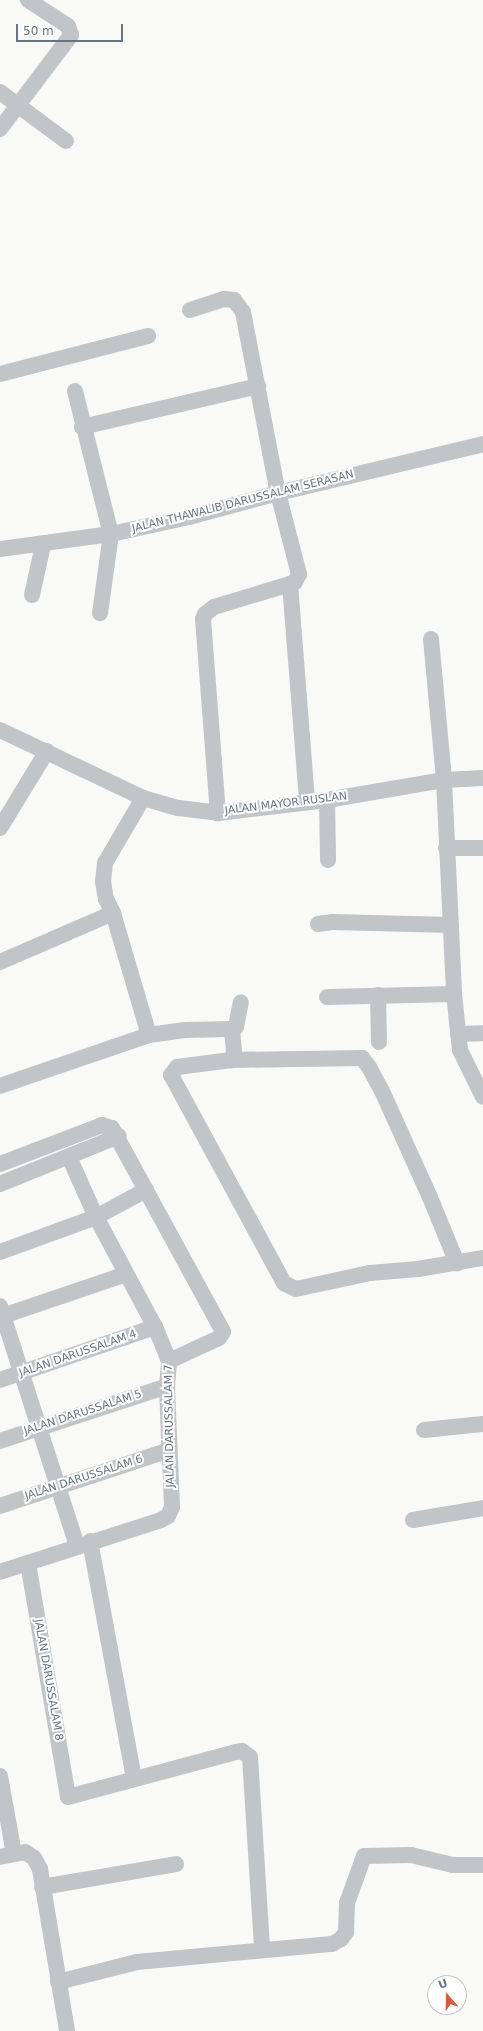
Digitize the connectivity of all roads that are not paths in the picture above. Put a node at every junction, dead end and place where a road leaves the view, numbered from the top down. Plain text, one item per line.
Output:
1 (28, 0) edge
2 (0, 92) edge
3 (19, 105) junction
4 (0, 129) edge
5 (66, 141) dead end
6 (190, 310) dead end
7 (148, 336) dead end
8 (0, 374) edge
9 (258, 386) junction
10 (75, 390) dead end
11 (82, 427) junction
12 (483, 444) edge
13 (278, 493) junction
14 (111, 534) junction
15 (43, 545) junction
16 (0, 549) edge
17 (290, 584) junction
18 (32, 595) dead end
19 (100, 613) dead end
20 (431, 639) dead end
21 (0, 730) edge
22 (47, 751) junction
23 (483, 778) edge
24 (444, 780) junction
25 (143, 798) junction
26 (327, 800) junction
27 (308, 802) junction
28 (218, 813) junction
29 (0, 828) edge
30 (446, 848) junction
31 (483, 848) edge
32 (328, 860) dead end
33 (113, 913) junction
34 (318, 924) dead end
35 (451, 925) junction
36 (0, 962) edge
37 (454, 994) junction
38 (378, 995) junction
39 (327, 998) dead end
40 (241, 1002) dead end
41 (232, 1029) junction
42 (483, 1033) edge
43 (458, 1034) junction
44 (149, 1035) junction
45 (379, 1042) dead end
46 (231, 1060) junction
47 (0, 1086) edge
48 (483, 1097) edge
49 (118, 1136) junction
50 (69, 1157) junction
51 (0, 1164) edge
52 (0, 1184) edge
53 (146, 1190) junction
54 (96, 1217) junction
55 (0, 1252) edge
56 (483, 1258) edge
57 (457, 1263) junction
58 (126, 1274) junction
59 (1, 1313) edge
60 (155, 1327) junction
61 (169, 1360) junction
62 (20, 1374) junction
63 (0, 1380) edge
64 (167, 1386) junction
65 (483, 1424) edge
66 (40, 1426) junction
67 (424, 1430) dead end
68 (0, 1441) edge
69 (169, 1450) junction
70 (59, 1485) junction
71 (0, 1506) edge
72 (483, 1508) edge
73 (413, 1520) dead end
74 (84, 1544) junction
75 (28, 1563) junction
76 (0, 1572) edge
77 (0, 1776) edge
78 (134, 1778) junction
79 (7, 1856) edge
80 (176, 1864) dead end
81 (483, 1865) edge
82 (42, 1886) junction
83 (262, 1949) junction
84 (58, 1982) junction
85 (66, 2031) edge

1 - 3 street
2 - 3 street
3 - 4 street
3 - 5 street
6 - 9 street
7 - 8 street
9 - 11 street
9 - 13 street
10 - 11 street
11 - 14 street
12 - 13 street, JALAN THAWALIB DARUSSALAM SERASAN
13 - 14 street, JALAN THAWALIB DARUSSALAM SERASAN
13 - 17 street
14 - 15 street, JALAN THAWALIB DARUSSALAM SERASAN
14 - 19 street
15 - 16 street, JALAN THAWALIB DARUSSALAM SERASAN
15 - 18 street
17 - 27 street
17 - 28 street
20 - 24 street
21 - 22 street, JALAN MAYOR RUSLAN
22 - 25 street, JALAN MAYOR RUSLAN
22 - 29 street
23 - 24 street, JALAN MAYOR RUSLAN
24 - 26 street, JALAN MAYOR RUSLAN
24 - 30 street
25 - 28 street, JALAN MAYOR RUSLAN
25 - 33 street
26 - 27 street, JALAN MAYOR RUSLAN
26 - 32 street
27 - 28 street, JALAN MAYOR RUSLAN
30 - 31 street
30 - 35 street
33 - 36 street
33 - 44 street
34 - 35 street
35 - 37 street
37 - 38 street
37 - 43 street
38 - 39 street
38 - 45 street
40 - 41 street
41 - 44 street
41 - 46 street
42 - 43 street
43 - 48 street
44 - 47 street
46 - 57 street
46 - 57 street
49 - 50 street
49 - 51 street
49 - 53 street
50 - 52 street
50 - 54 street, JALAN DARUSSALAM 7
53 - 54 street
53 - 61 street
54 - 55 street
54 - 58 street, JALAN DARUSSALAM 7
56 - 57 street
58 - 59 street
58 - 60 street, JALAN DARUSSALAM 7
59 - 62 street
60 - 61 street, JALAN DARUSSALAM 7
60 - 62 street, JALAN DARUSSALAM 4
61 - 64 street, JALAN DARUSSALAM 7
62 - 63 street, JALAN DARUSSALAM 4
62 - 66 street
64 - 66 street, JALAN DARUSSALAM 5
64 - 69 street, JALAN DARUSSALAM 7
65 - 67 street
66 - 68 street, JALAN DARUSSALAM 5
66 - 70 street
69 - 70 street, JALAN DARUSSALAM 6
69 - 74 street, JALAN DARUSSALAM 7
70 - 71 street, JALAN DARUSSALAM 6
70 - 74 street
72 - 73 street
74 - 75 street, JALAN DARUSSALAM 7
74 - 78 street
75 - 76 street, JALAN DARUSSALAM 7
75 - 78 street, JALAN DARUSSALAM 8
77 - 79 street
78 - 83 street
79 - 82 street
80 - 82 street
81 - 83 street
82 - 84 street
83 - 84 street
84 - 85 street

